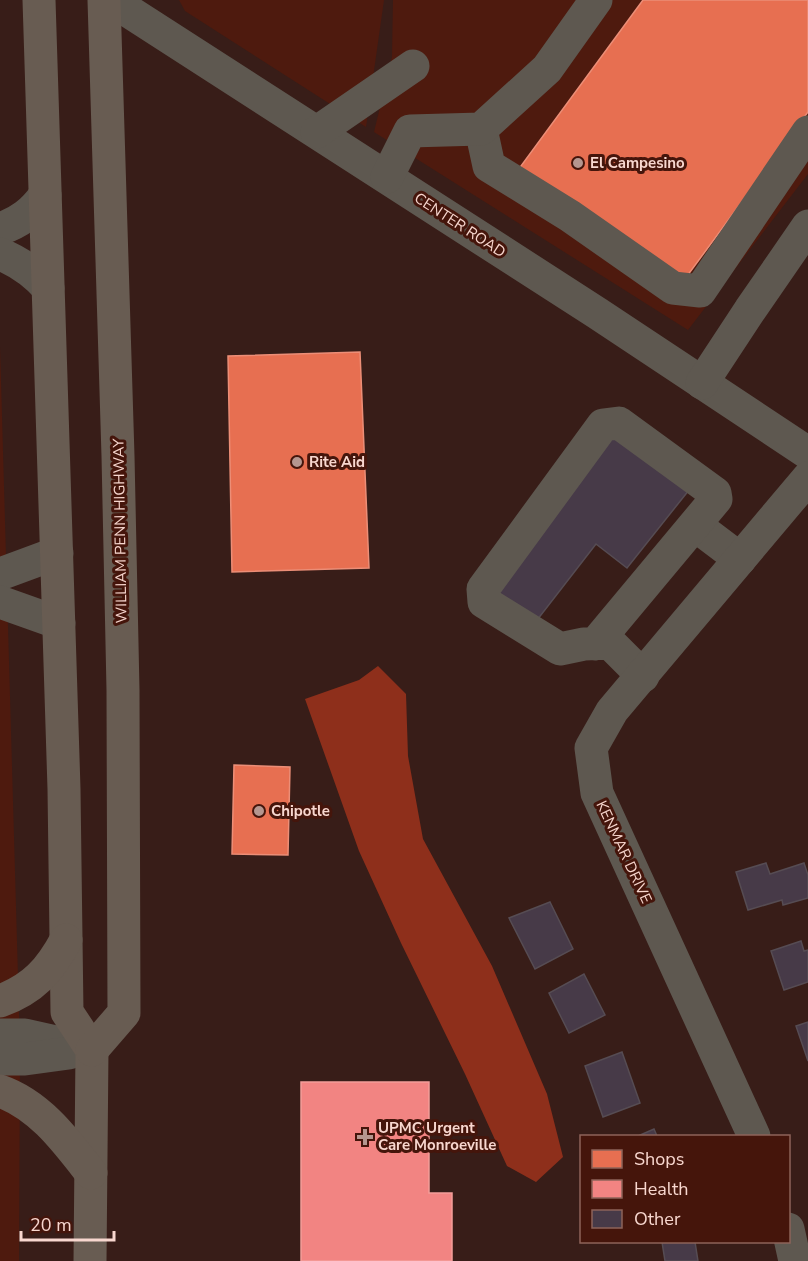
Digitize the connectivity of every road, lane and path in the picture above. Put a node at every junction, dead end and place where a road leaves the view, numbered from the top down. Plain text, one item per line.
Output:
1 (39, 0) edge
2 (104, 0) edge
3 (111, 0) edge
4 (596, 0) edge
5 (413, 66) dead end
6 (481, 129) junction
7 (317, 132) junction
8 (808, 132) edge
9 (387, 177) junction
10 (45, 195) junction
11 (808, 226) edge
12 (0, 229) edge
13 (0, 254) edge
14 (48, 288) junction
15 (702, 383) junction
16 (808, 453) edge
17 (808, 478) edge
18 (695, 525) junction
19 (57, 553) junction
20 (740, 559) junction
21 (0, 574) edge
22 (0, 602) edge
23 (59, 623) junction
24 (595, 644) junction
25 (643, 676) junction
26 (66, 940) junction
27 (0, 1001) edge
28 (0, 1035) edge
29 (92, 1050) junction
30 (0, 1059) edge
31 (0, 1091) edge
32 (753, 1135) edge
33 (91, 1173) junction
34 (790, 1234) edge
35 (90, 1261) edge
36 (795, 1261) edge

1 - 10 highway
2 - 29 highway, WILLIAM PENN HIGHWAY
3 - 7 street, CENTER ROAD
4 - 6 street
5 - 7 street
6 - 8 street
6 - 9 street
7 - 9 street, CENTER ROAD
9 - 15 street, CENTER ROAD
10 - 12 street
10 - 14 highway
11 - 15 street
13 - 14 street
14 - 19 highway
15 - 16 street, CENTER ROAD
17 - 20 street, KENMAR DRIVE
18 - 20 street
18 - 24 street
18 - 24 street
19 - 21 street
19 - 23 highway
20 - 25 street, KENMAR DRIVE
22 - 23 street
23 - 26 highway
24 - 25 street
25 - 32 street, KENMAR DRIVE
26 - 27 highway
26 - 29 highway
28 - 29 street
29 - 30 street
29 - 33 highway
31 - 33 highway
33 - 35 highway
34 - 36 street

